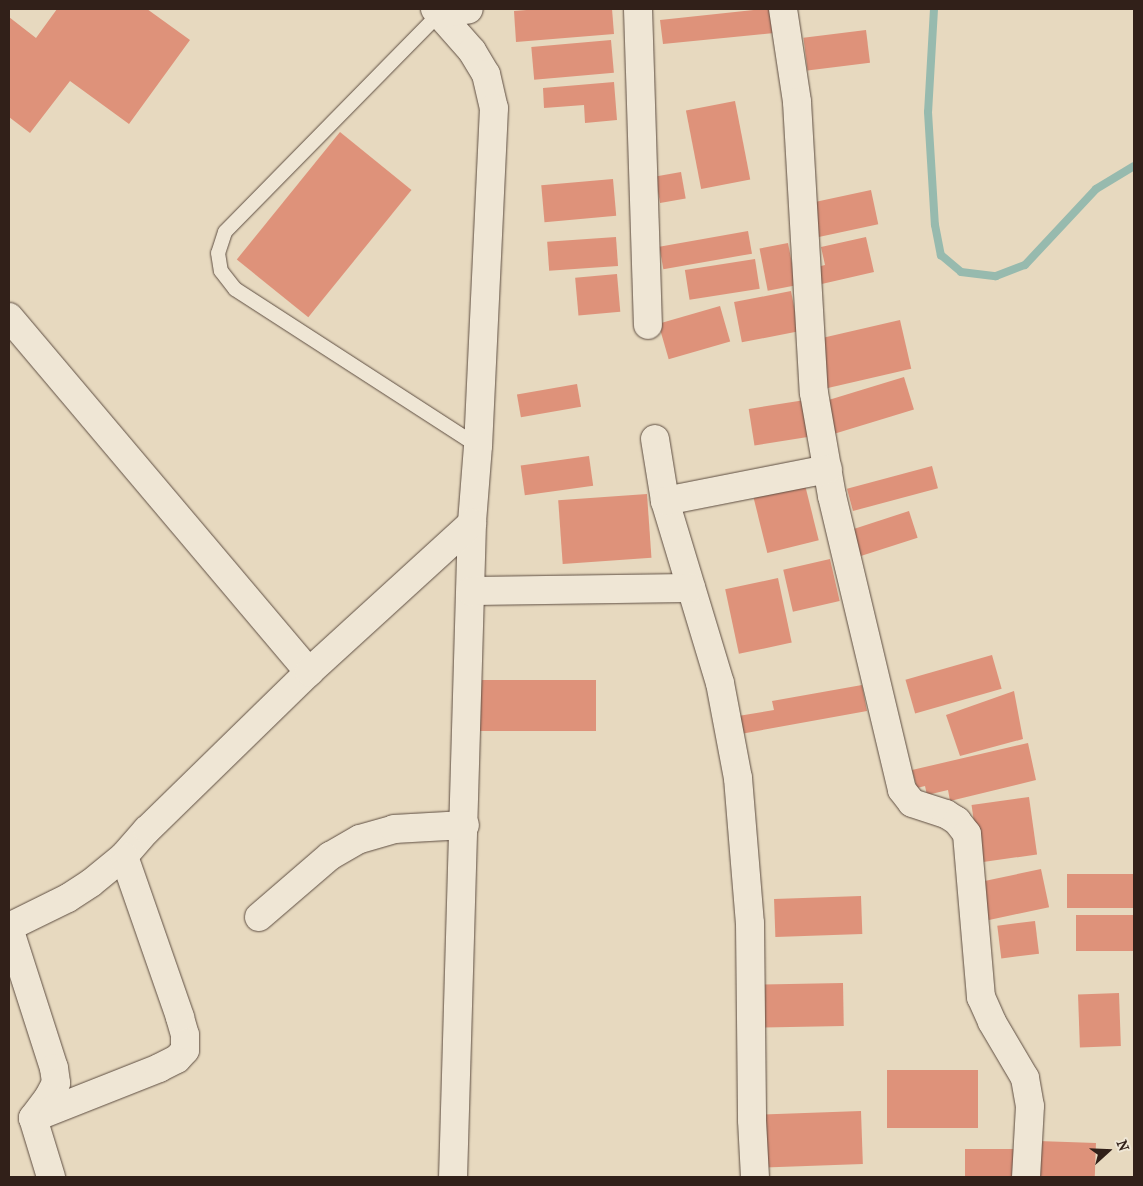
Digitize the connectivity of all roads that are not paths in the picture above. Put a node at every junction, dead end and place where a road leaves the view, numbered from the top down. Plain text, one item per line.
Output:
1 (469, 9) edge
2 (638, 9) edge
3 (783, 9) edge
4 (437, 11) edge
5 (9, 317) edge
6 (648, 325) dead end
7 (655, 439) dead end
8 (478, 446) junction
9 (828, 469) junction
10 (666, 501) junction
11 (472, 524) junction
12 (691, 588) junction
13 (471, 591) junction
14 (309, 672) junction
15 (465, 825) junction
16 (124, 856) junction
17 (259, 917) dead end
18 (9, 927) edge
19 (33, 1118) junction
20 (50, 1177) edge
21 (453, 1177) edge
22 (756, 1177) edge
23 (1026, 1177) edge

1 - 4 street
2 - 6 street
3 - 9 street
4 - 8 street
4 - 8 lane
5 - 14 street
7 - 10 street
8 - 11 street
9 - 10 street
9 - 23 street
10 - 12 street
11 - 13 street
11 - 14 street
12 - 13 street
12 - 22 street
13 - 15 street
14 - 16 street
15 - 17 street
15 - 21 street
16 - 18 street
16 - 19 street
18 - 19 street
19 - 20 street

